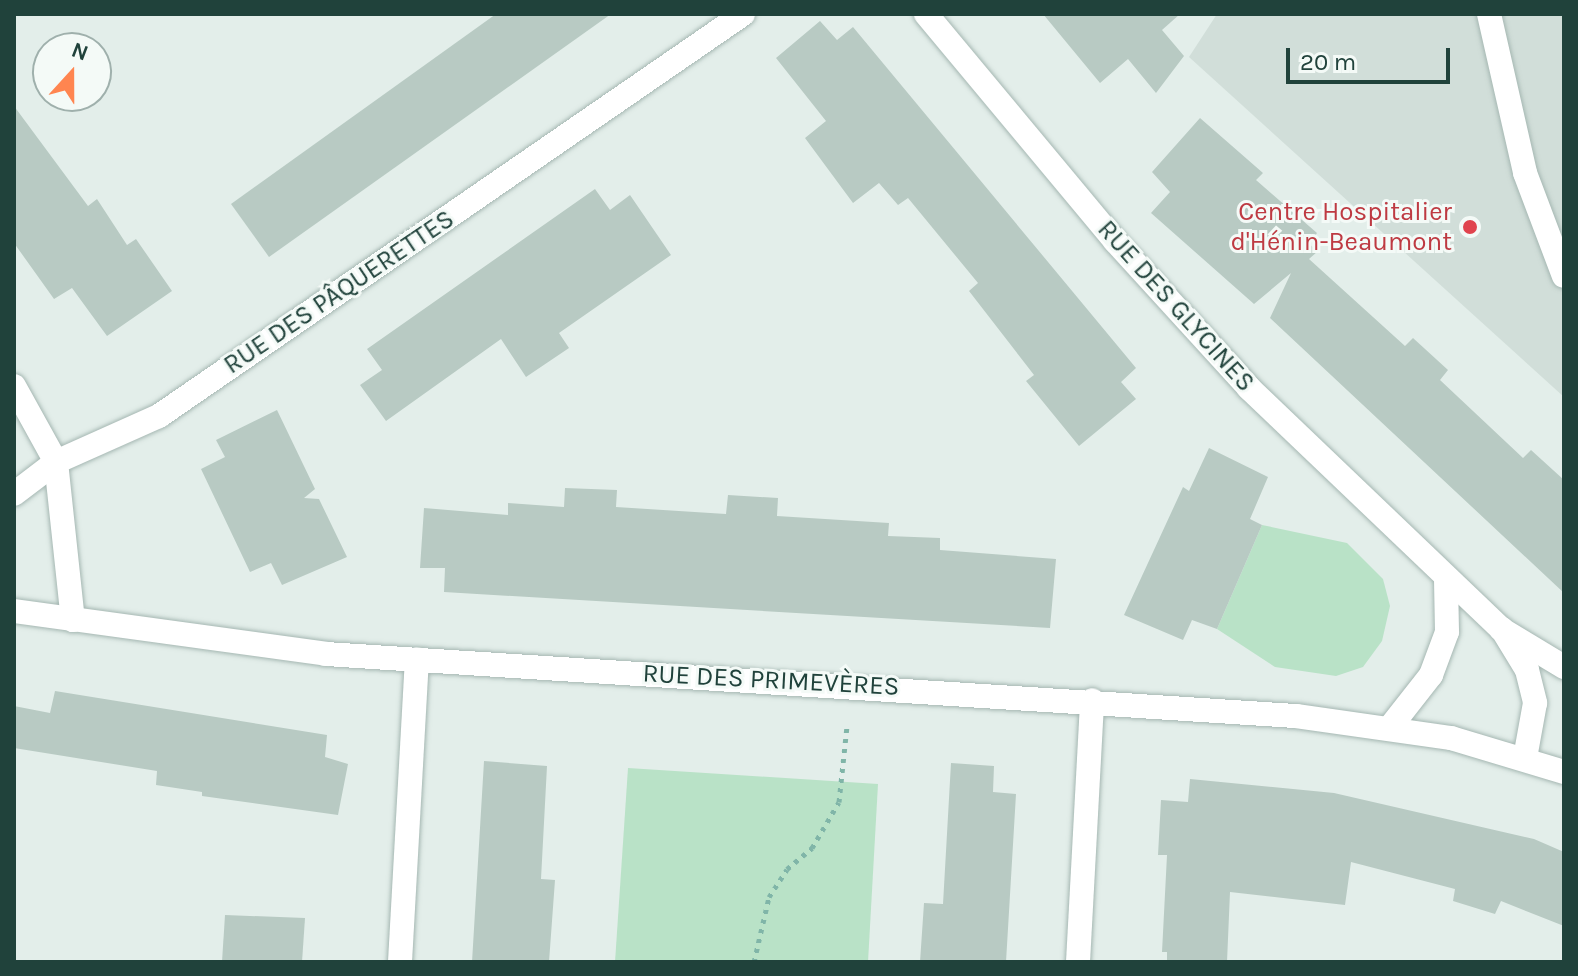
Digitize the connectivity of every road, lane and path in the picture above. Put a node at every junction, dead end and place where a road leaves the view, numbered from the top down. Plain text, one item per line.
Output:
1 (743, 14) edge
2 (926, 14) edge
3 (1489, 14) edge
4 (1564, 276) edge
5 (14, 386) edge
6 (56, 462) junction
7 (14, 494) edge
8 (1446, 578) junction
9 (14, 611) edge
10 (73, 620) junction
11 (1501, 629) junction
12 (417, 659) junction
13 (1564, 667) edge
14 (847, 685) junction
15 (1092, 700) junction
16 (1391, 726) junction
17 (1525, 758) junction
18 (1564, 772) edge
19 (400, 962) edge
20 (754, 962) edge
21 (1078, 962) edge

1 - 6 street, RUE DES PÂQUERETTES
2 - 8 street, RUE DES GLYCINES
3 - 4 street
5 - 6 street
6 - 7 street, RUE DES PÂQUERETTES
6 - 10 street
8 - 11 street, RUE DES GLYCINES
8 - 16 street
9 - 10 street, RUE DES PRIMEVÈRES
10 - 12 street, RUE DES PRIMEVÈRES
11 - 13 street, RUE DES GLYCINES
11 - 17 street, RUE DES GLYCINES
12 - 14 street, RUE DES PRIMEVÈRES
12 - 19 street
14 - 15 street, RUE DES PRIMEVÈRES
14 - 20 path
15 - 16 street, RUE DES PRIMEVÈRES
15 - 21 street
16 - 17 street, RUE DES PRIMEVÈRES
17 - 18 street

